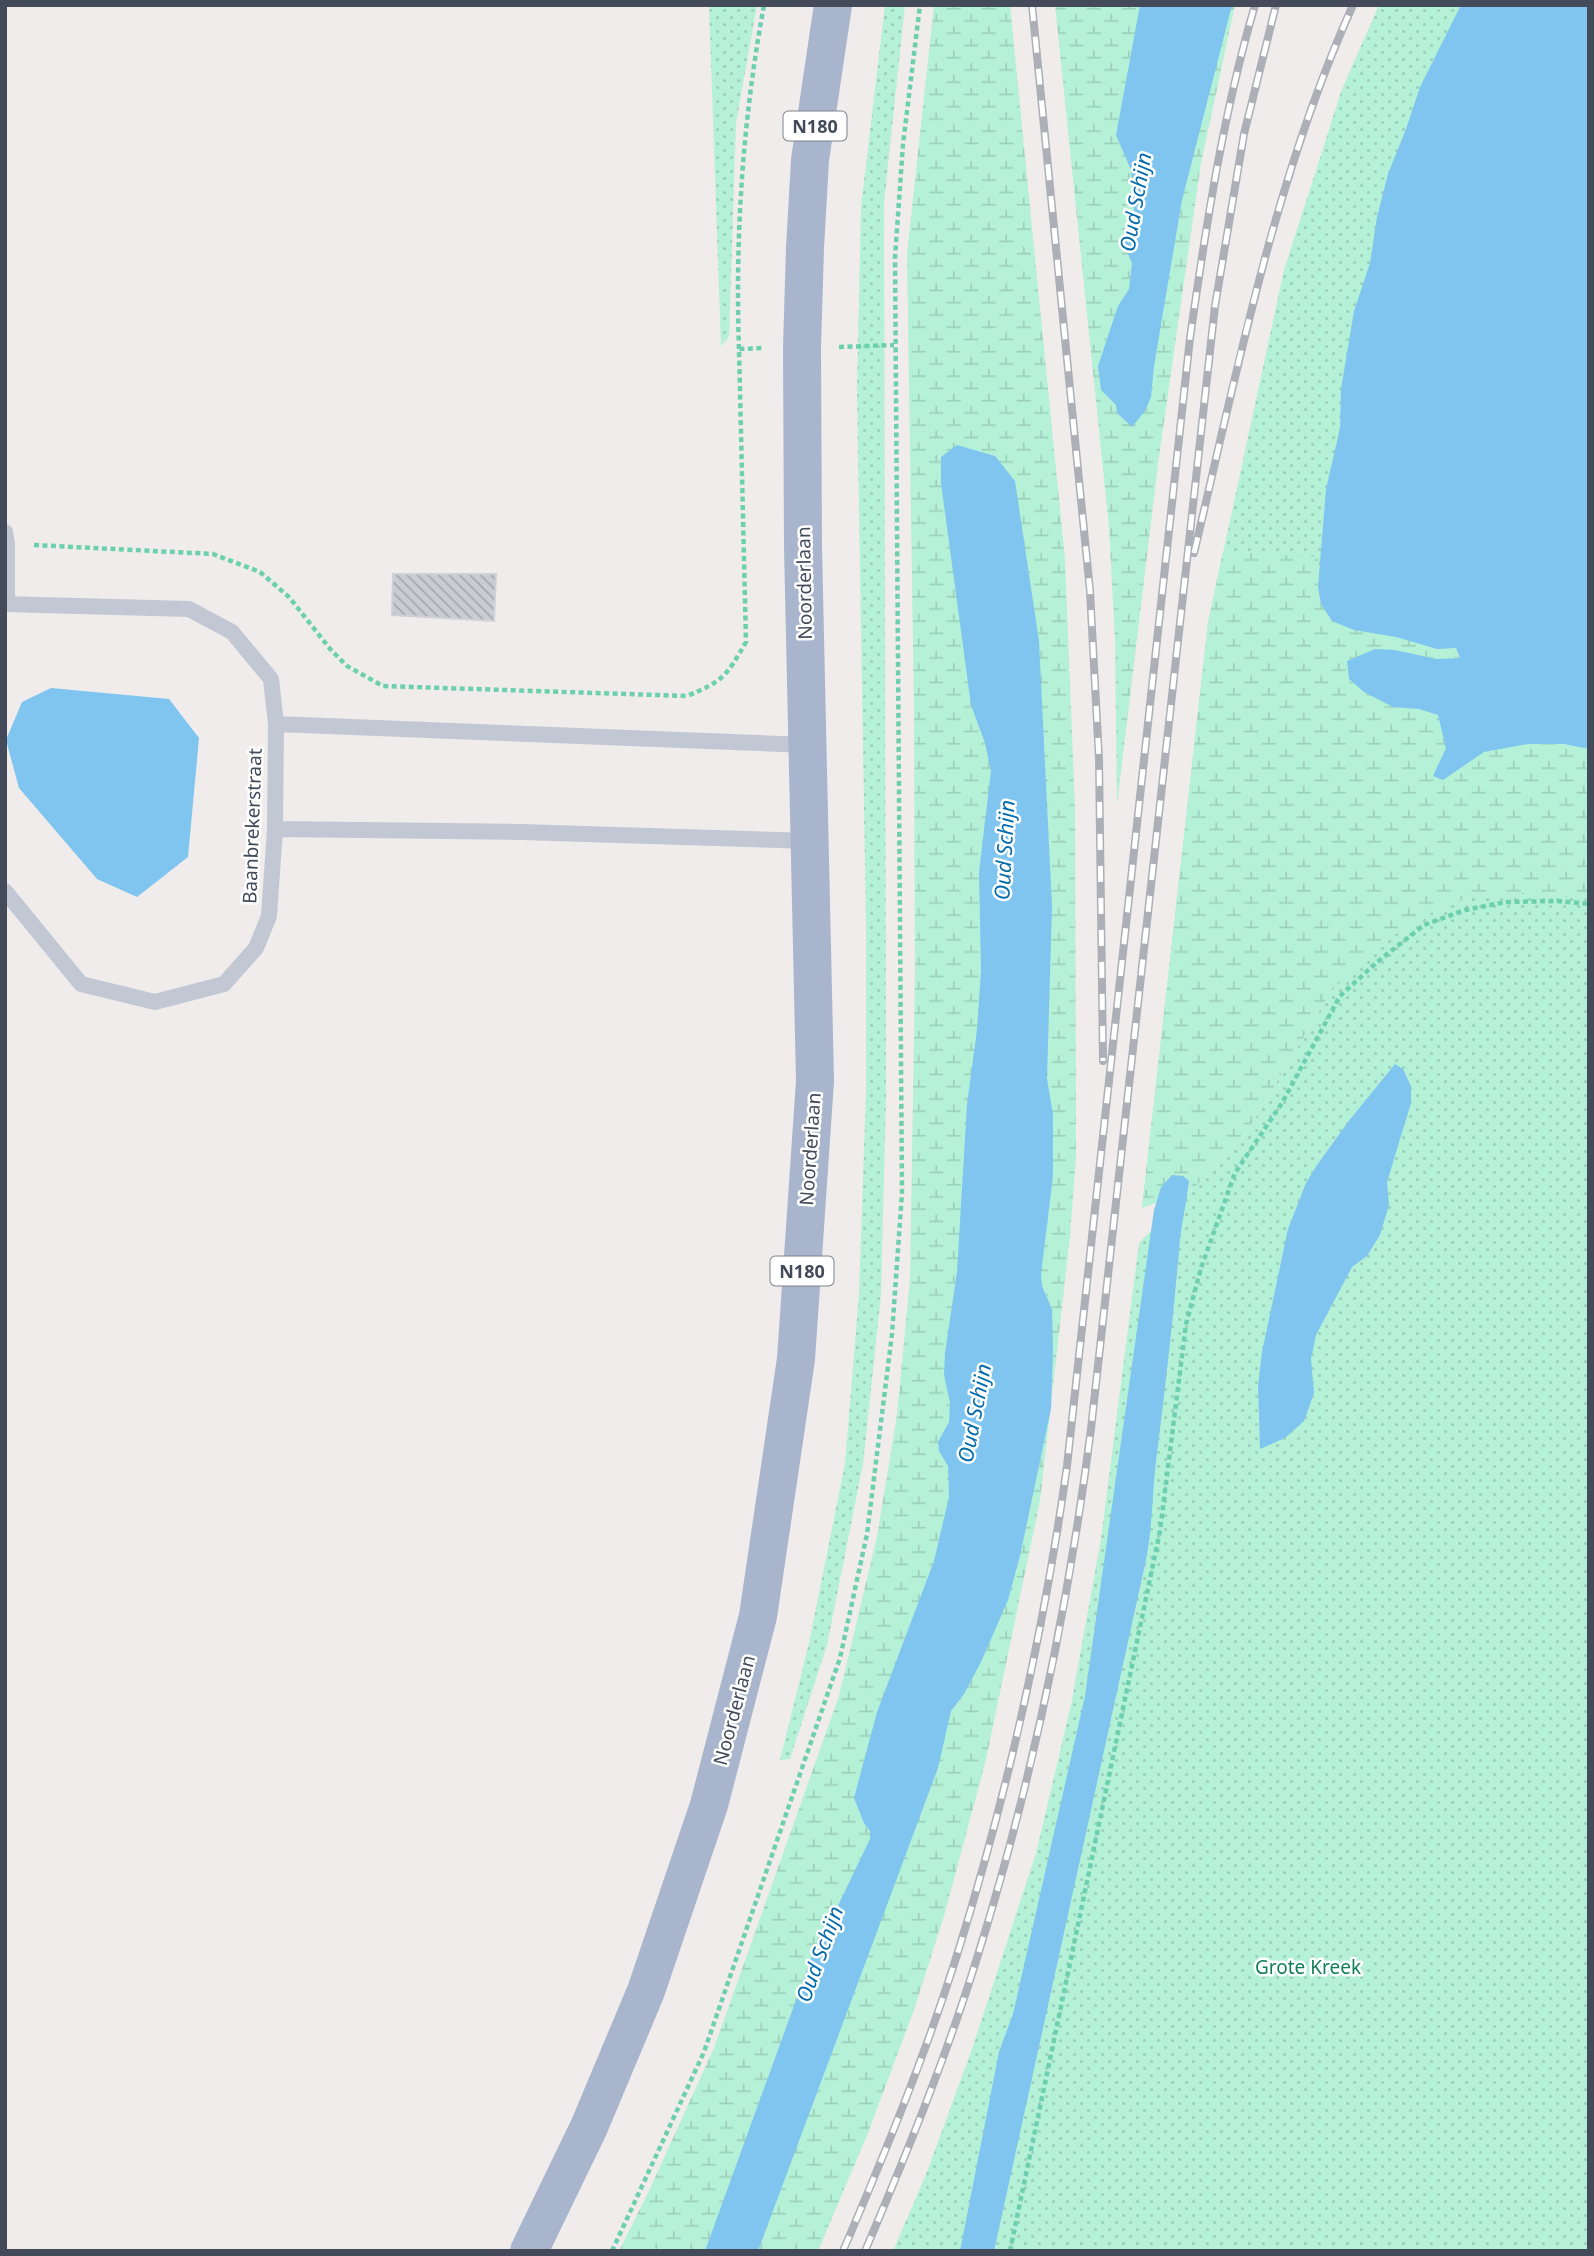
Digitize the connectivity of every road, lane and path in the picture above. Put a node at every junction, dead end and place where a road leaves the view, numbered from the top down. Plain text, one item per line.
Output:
1 (764, 5) edge
2 (833, 5) edge
3 (894, 345) dead end
4 (802, 348) junction
5 (739, 349) junction
6 (6, 538) edge
7 (6, 604) edge
8 (276, 724) junction
9 (808, 745) junction
10 (275, 829) junction
11 (809, 841) junction
12 (5, 891) edge
13 (1589, 904) edge
14 (529, 2251) edge
15 (1010, 2251) edge

1 - 5 path
2 - 4 main road, Noorderlaan / N180
3 - 4 path
4 - 5 path
4 - 9 main road, Noorderlaan / N180
5 - 6 path
6 - 7 lane
7 - 8 lane, Baanbrekerstraat
8 - 9 lane, Baanbrekerstraat
8 - 10 lane, Baanbrekerstraat
9 - 11 main road, Noorderlaan / N180
10 - 11 lane
10 - 12 lane, Baanbrekerstraat
11 - 14 main road, Noorderlaan / N180
13 - 15 path

